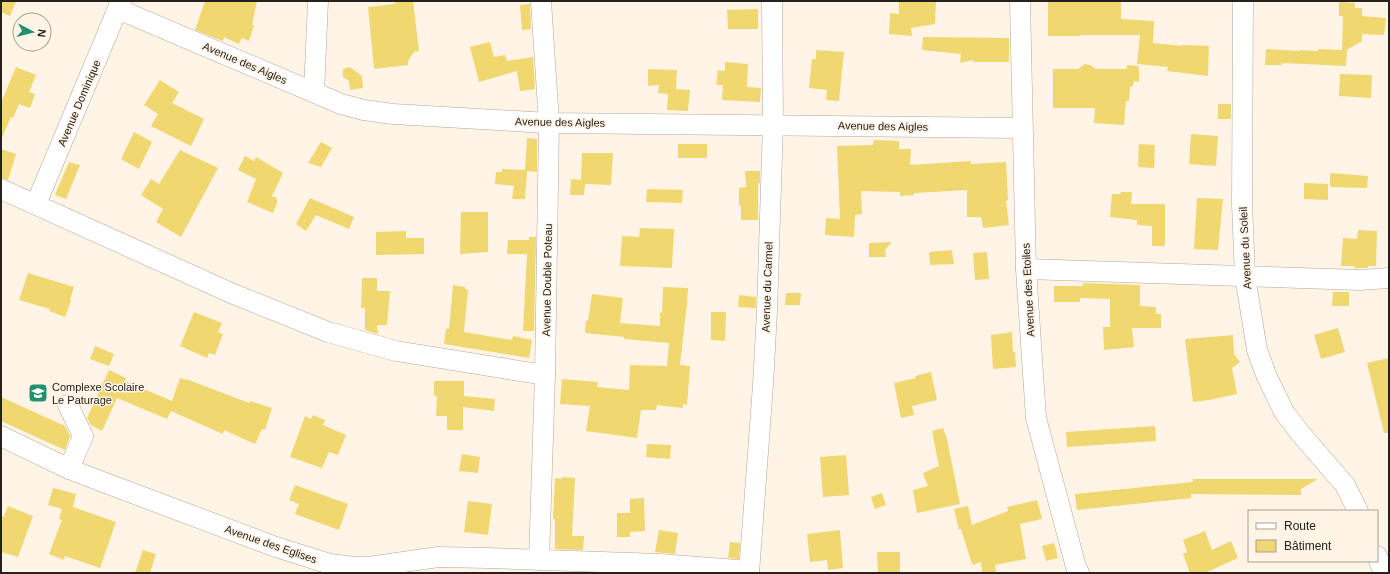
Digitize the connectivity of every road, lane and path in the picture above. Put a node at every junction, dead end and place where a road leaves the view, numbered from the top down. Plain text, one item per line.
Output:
1 (318, 1) edge
2 (541, 1) edge
3 (772, 1) edge
4 (1020, 1) edge
5 (1243, 1) edge
6 (119, 5) edge
7 (314, 93) junction
8 (550, 123) junction
9 (773, 124) junction
10 (1022, 128) junction
11 (1, 189) edge
12 (36, 204) junction
13 (1026, 269) junction
14 (1245, 276) junction
15 (1389, 278) edge
16 (545, 375) junction
17 (68, 405) dead end
18 (1, 436) edge
19 (69, 469) junction
20 (1357, 510) edge
21 (1378, 558) edge
22 (551, 565) edge
23 (749, 572) edge
24 (1079, 573) edge
25 (1384, 573) edge

1 - 7 street
2 - 8 street, Avenue Double Poteau
3 - 9 street, Avenue du Carmel
4 - 10 street, Avenue des Etoiles
5 - 14 street, Avenue du Soleil
6 - 7 street, Avenue des Aigles
6 - 12 street, Avenue Dominique
7 - 8 street, Avenue des Aigles
8 - 9 street, Avenue des Aigles
8 - 16 street, Avenue Double Poteau
9 - 10 street, Avenue des Aigles
9 - 23 street, Avenue du Carmel
10 - 13 street, Avenue des Etoiles
11 - 12 street
12 - 16 street
13 - 14 street
13 - 24 street, Avenue des Etoiles
14 - 15 street
14 - 20 street, Avenue du Soleil
16 - 22 street, Avenue Double Poteau
17 - 19 street
18 - 19 street, Avenue des Eglises
19 - 22 street, Avenue des Eglises
21 - 25 street
22 - 23 street, Avenue des Eglises

